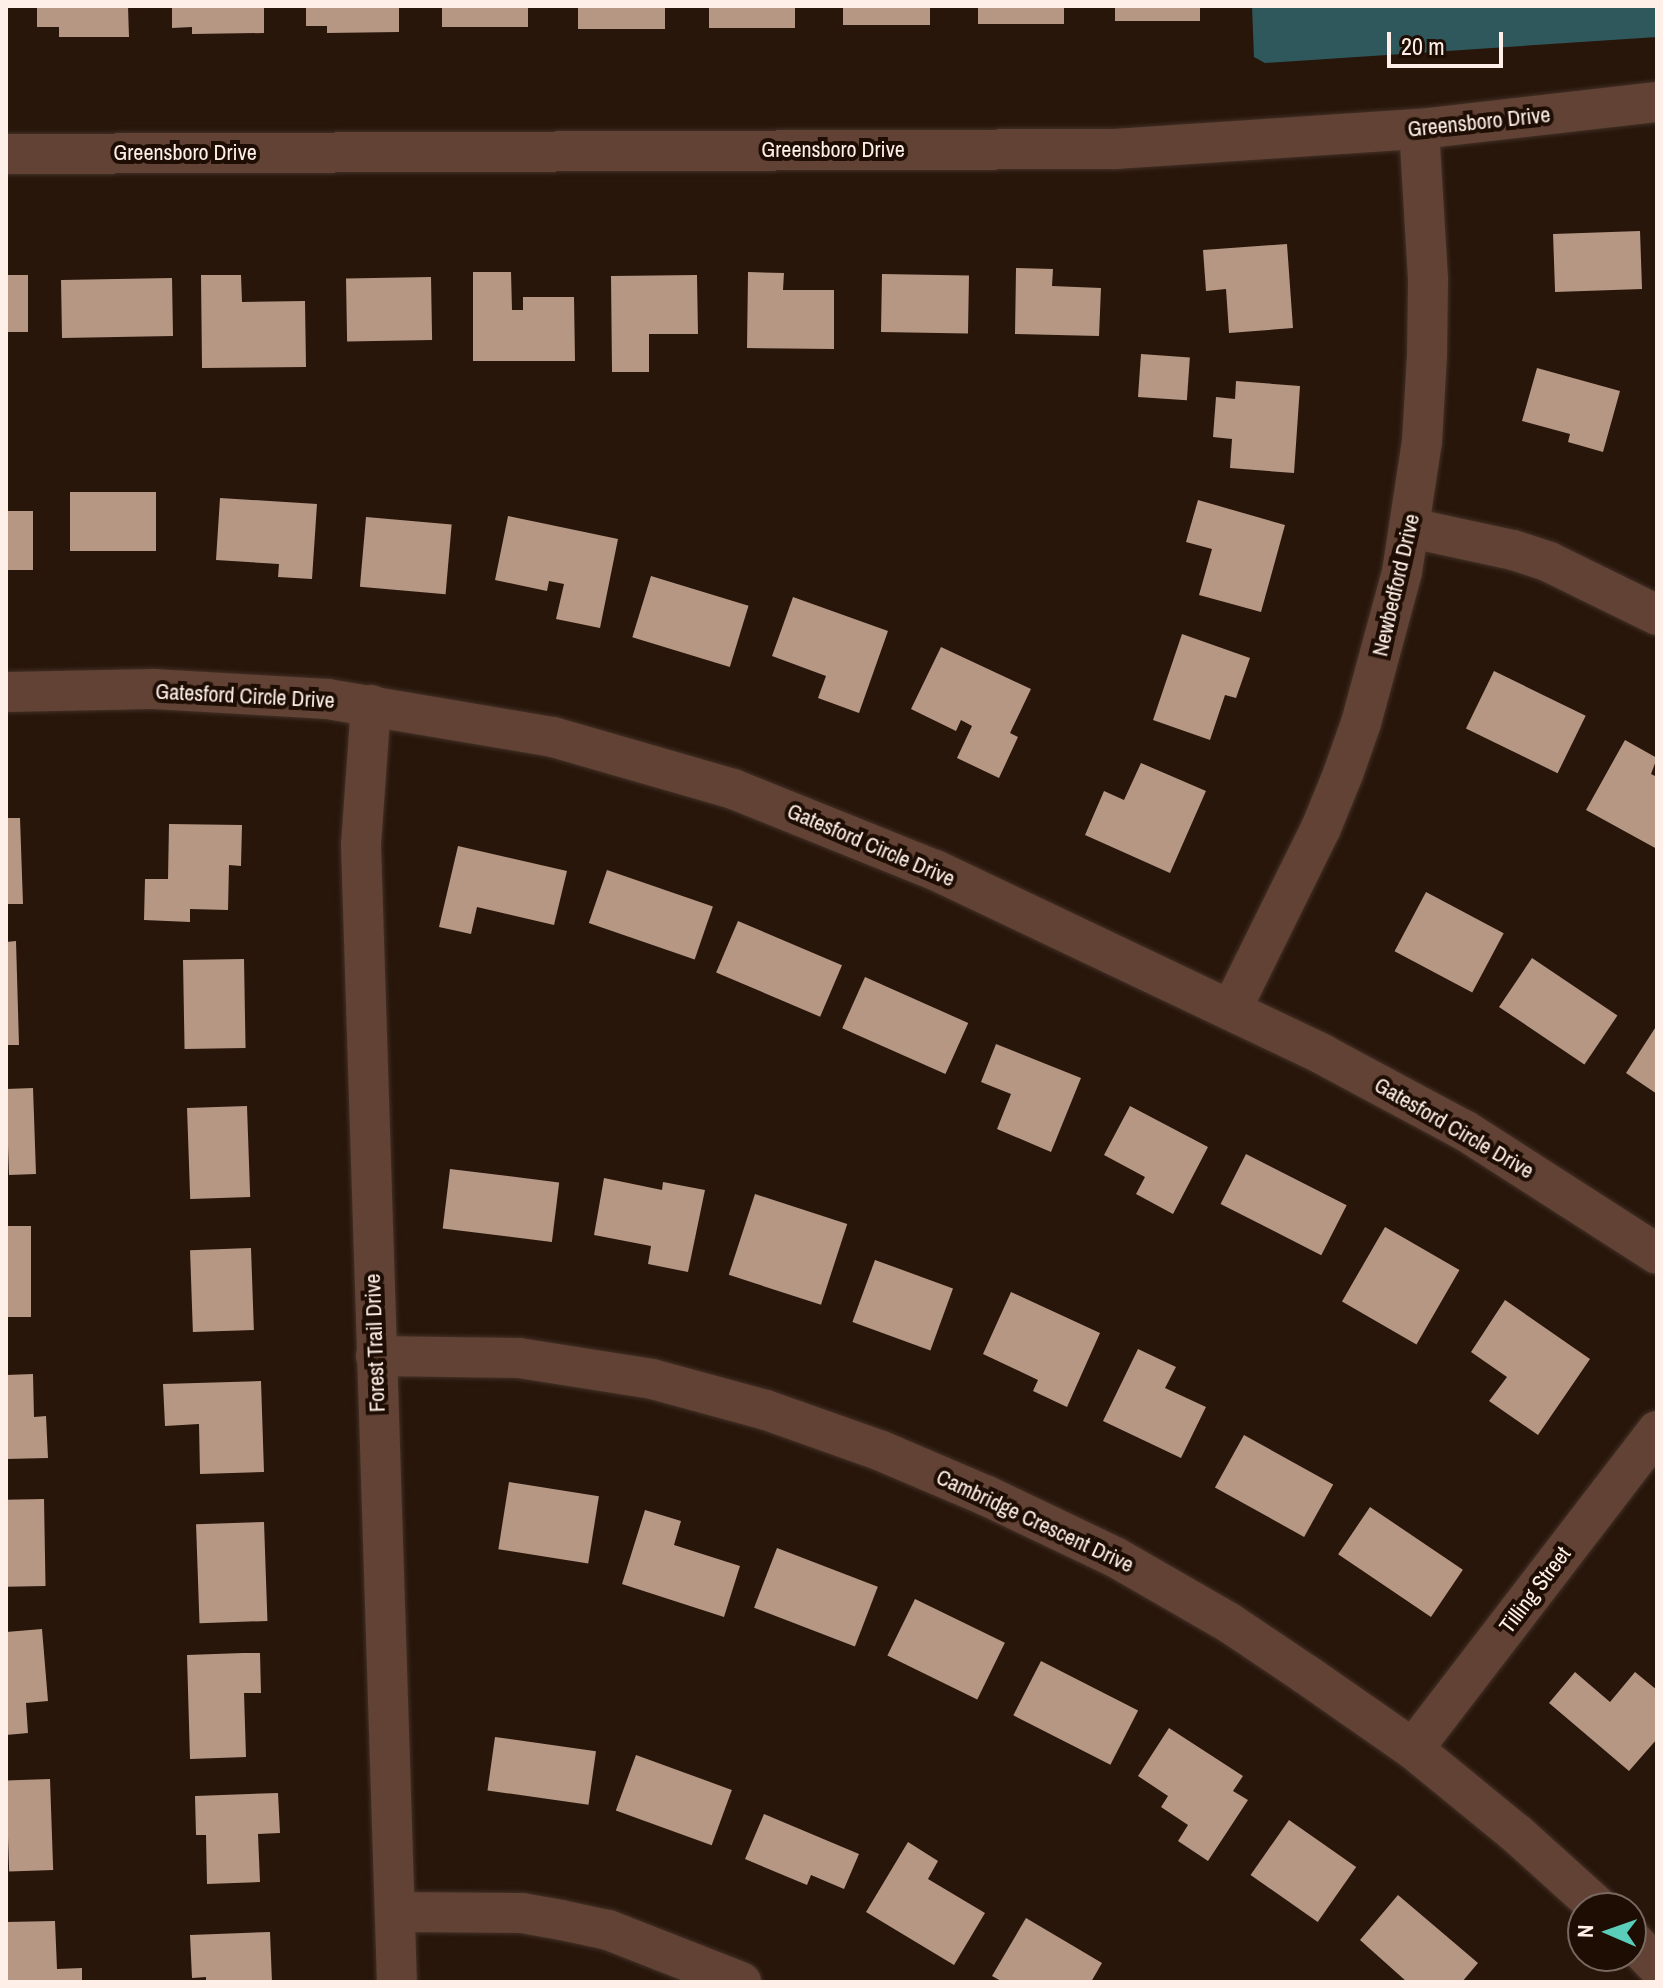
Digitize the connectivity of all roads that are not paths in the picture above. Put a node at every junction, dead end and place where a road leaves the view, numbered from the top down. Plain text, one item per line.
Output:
1 (1657, 102) edge
2 (1419, 129) junction
3 (6, 154) edge
4 (1411, 528) junction
5 (1657, 615) edge
6 (6, 692) edge
7 (371, 705) junction
8 (1231, 1010) junction
9 (1657, 1254) edge
10 (376, 1356) junction
11 (1657, 1431) edge
12 (1413, 1749) junction
13 (1580, 1892) edge
14 (395, 1912) junction
15 (397, 1982) edge
16 (741, 1982) edge

1 - 2 street, Greensboro Drive
2 - 3 street, Greensboro Drive
2 - 4 street, Newbedford Drive
4 - 5 street
4 - 8 street, Newbedford Drive
6 - 7 street, Gatesford Circle Drive
7 - 8 street, Gatesford Circle Drive
7 - 10 street, Forest Trail Drive
8 - 9 street, Gatesford Circle Drive
10 - 12 street, Cambridge Crescent Drive
10 - 14 street, Forest Trail Drive
11 - 12 street, Tilling Street
12 - 13 street, Cambridge Crescent Drive
14 - 15 street, Forest Trail Drive
14 - 16 street

